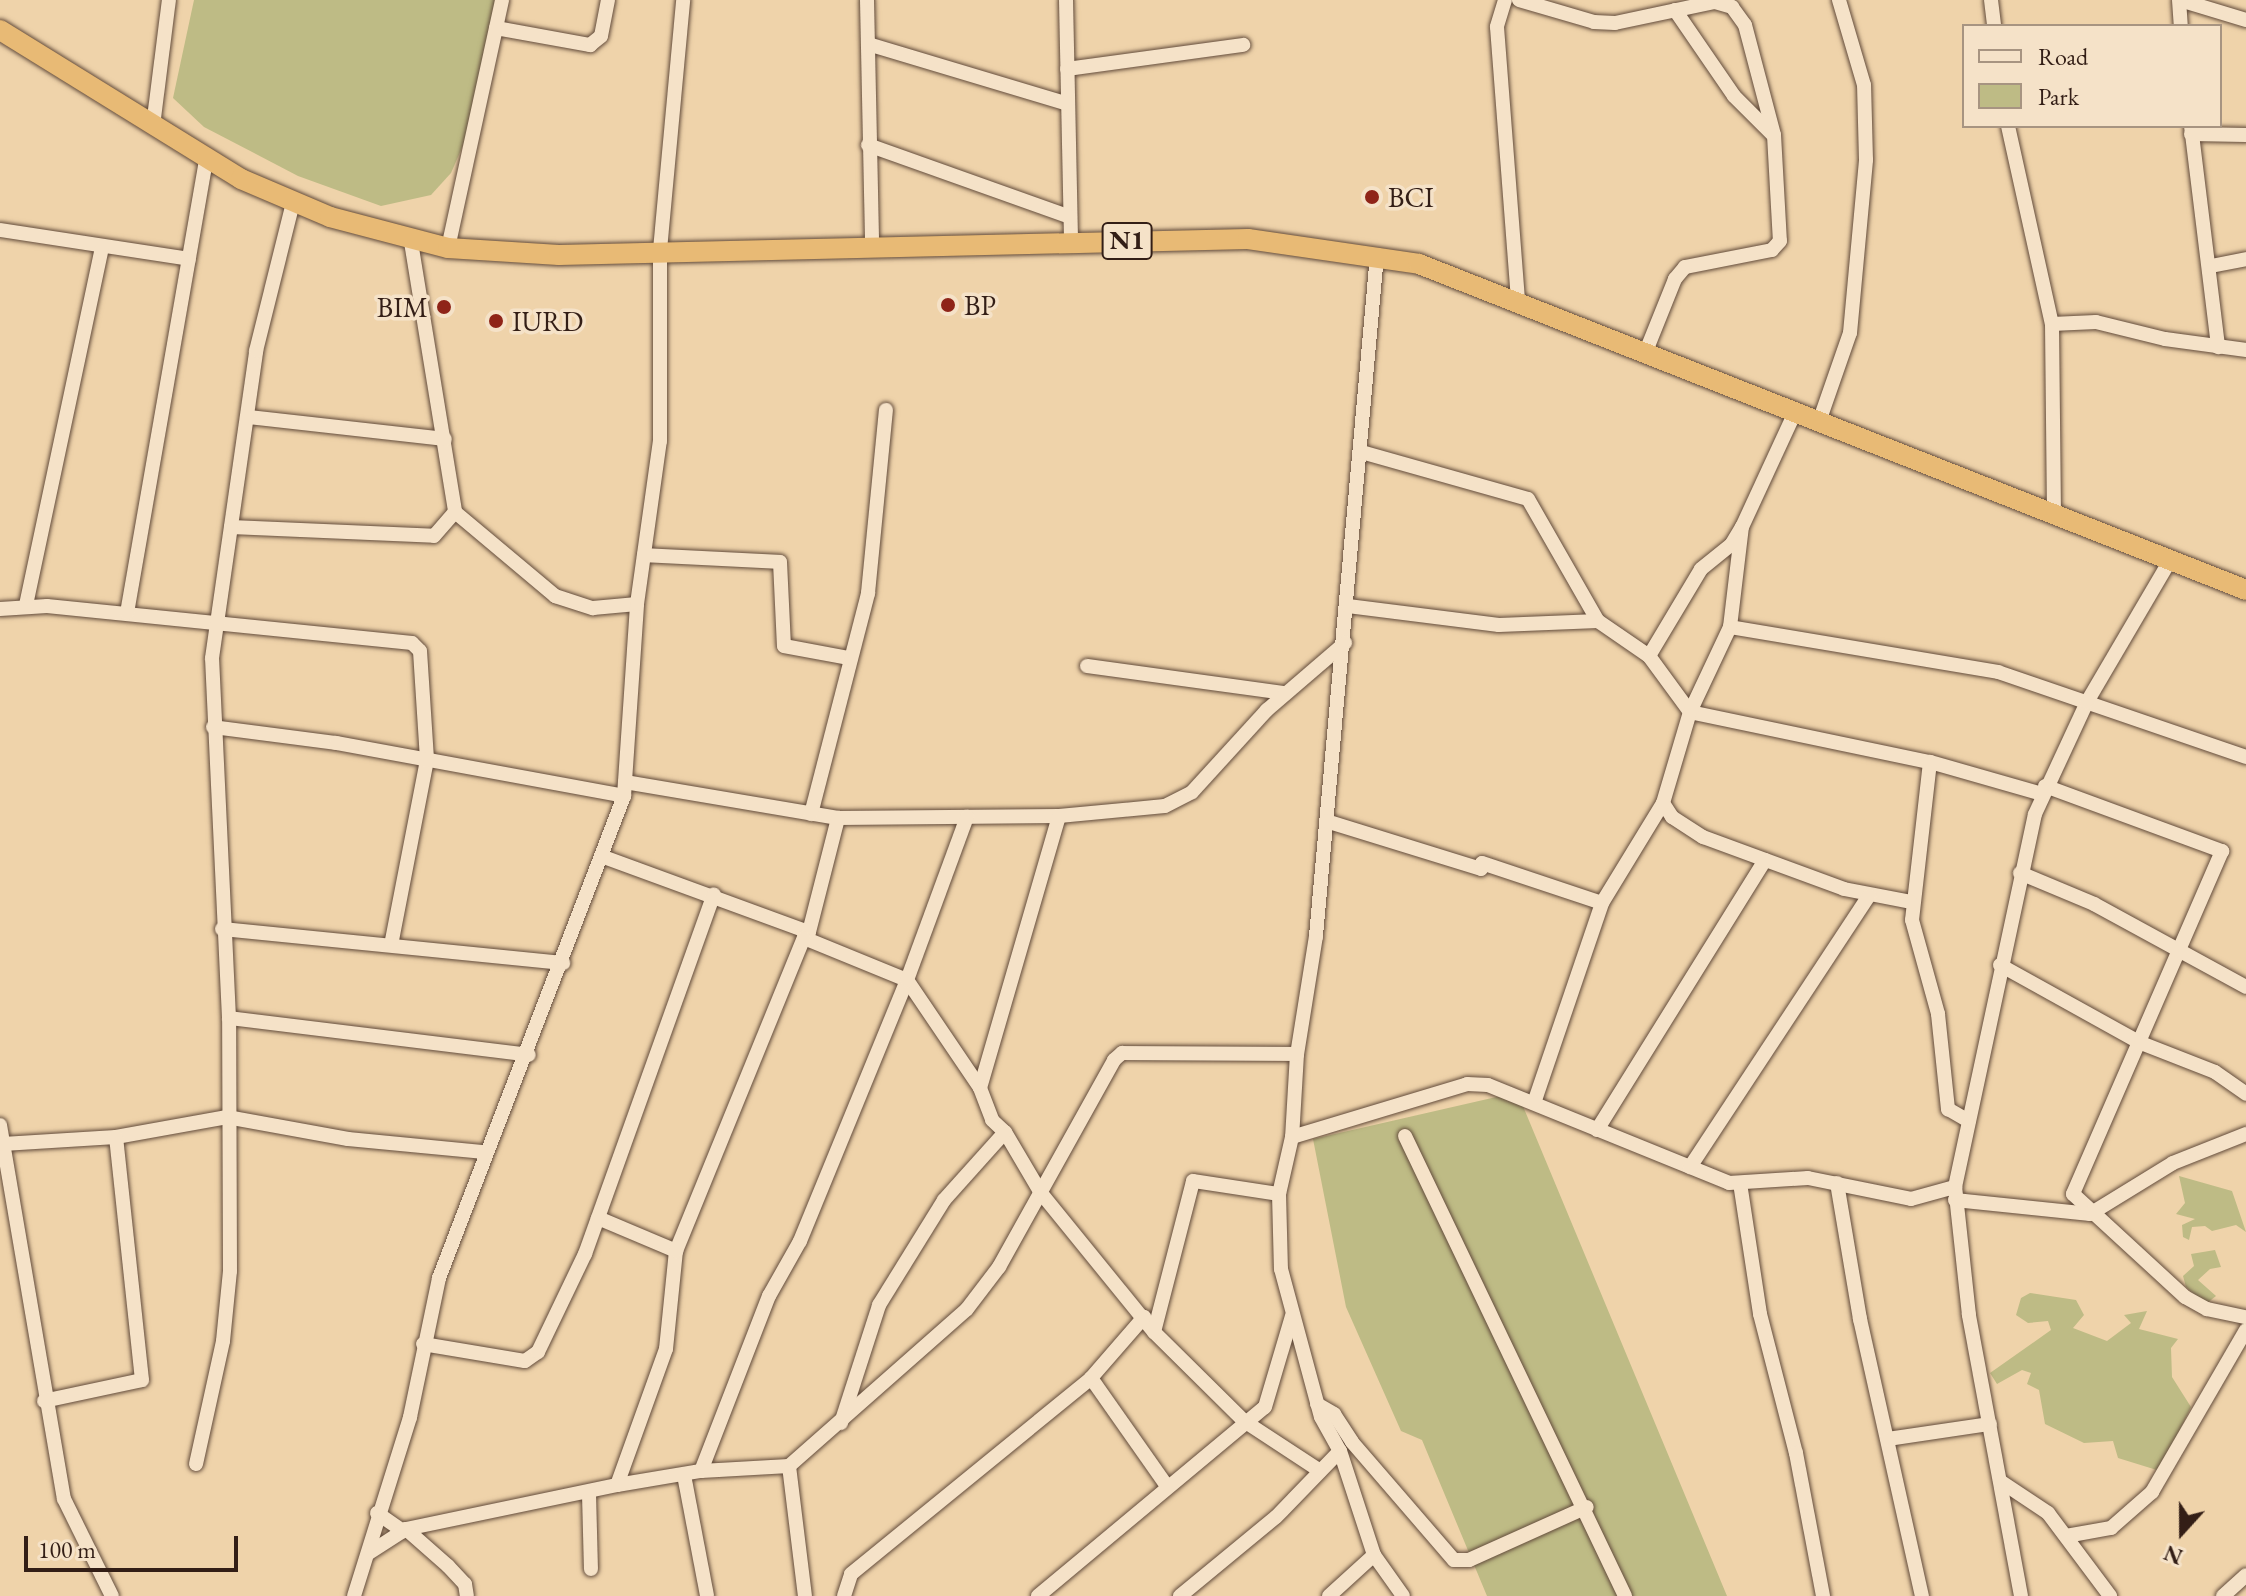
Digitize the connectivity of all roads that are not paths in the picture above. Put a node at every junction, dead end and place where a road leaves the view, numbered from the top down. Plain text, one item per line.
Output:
1 (169, 0) edge
2 (502, 0) edge
3 (608, 0) edge
4 (683, 0) edge
5 (867, 0) edge
6 (1066, 0) edge
7 (1505, 0) edge
8 (1519, 0) edge
9 (1839, 0) edge
10 (1991, 0) edge
11 (2180, 0) edge
12 (1675, 10) junction
13 (2246, 20) edge
14 (1994, 24) edge
15 (2181, 24) edge
16 (496, 28) junction
17 (0, 30) edge
18 (868, 44) junction
19 (1243, 45) dead end
20 (1067, 69) junction
21 (1068, 104) junction
22 (153, 126) junction
23 (2008, 128) edge
24 (2191, 130) edge
25 (1774, 135) junction
26 (2246, 135) edge
27 (868, 145) junction
28 (206, 159) junction
29 (293, 203) junction
30 (1070, 217) junction
31 (0, 230) edge
32 (411, 242) junction
33 (1071, 242) junction
34 (872, 246) junction
35 (102, 247) junction
36 (448, 248) junction
37 (660, 250) junction
38 (1377, 255) junction
39 (189, 259) junction
40 (2246, 259) edge
41 (2211, 266) junction
42 (1518, 301) junction
43 (2052, 324) junction
44 (2218, 347) junction
45 (2246, 350) edge
46 (1646, 351) junction
47 (886, 410) dead end
48 (1796, 410) junction
49 (249, 417) junction
50 (1820, 419) junction
51 (445, 439) junction
52 (1361, 452) junction
53 (455, 512) junction
54 (2054, 515) junction
55 (231, 527) junction
56 (1742, 527) junction
57 (644, 555) junction
58 (2169, 562) junction
59 (2246, 590) edge
60 (637, 604) junction
61 (26, 605) junction
62 (1348, 606) junction
63 (0, 609) edge
64 (127, 613) junction
65 (1598, 621) junction
66 (215, 622) junction
67 (1730, 627) junction
68 (1345, 643) junction
69 (1649, 656) junction
70 (848, 658) junction
71 (1087, 666) dead end
72 (1285, 693) junction
73 (2087, 702) junction
74 (1690, 712) junction
75 (213, 727) junction
76 (2246, 757) edge
77 (427, 760) junction
78 (1930, 762) junction
79 (624, 789) junction
80 (2043, 790) junction
81 (1663, 803) junction
82 (811, 814) junction
83 (1059, 816) junction
84 (967, 817) junction
85 (838, 818) junction
86 (1326, 821) junction
87 (601, 856) junction
88 (1765, 860) junction
89 (2020, 873) junction
90 (714, 894) junction
91 (1869, 896) junction
92 (1911, 902) junction
93 (1602, 903) junction
94 (222, 929) junction
95 (806, 935) junction
96 (391, 945) junction
97 (2177, 949) junction
98 (563, 963) junction
99 (2000, 965) junction
100 (907, 980) junction
101 (2246, 987) edge
102 (229, 1018) junction
103 (2141, 1043) junction
104 (1297, 1054) junction
105 (529, 1055) junction
106 (980, 1088) junction
107 (2246, 1094) edge
108 (1534, 1103) junction
109 (227, 1117) junction
110 (1969, 1121) junction
111 (0, 1125) edge
112 (1597, 1130) junction
113 (1005, 1132) junction
114 (2246, 1134) edge
115 (1405, 1136) dead end
116 (116, 1137) junction
117 (1292, 1137) junction
118 (3, 1144) junction
119 (484, 1152) junction
120 (1690, 1167) junction
121 (1740, 1183) junction
122 (1837, 1183) junction
123 (1041, 1193) junction
124 (1955, 1193) junction
125 (1279, 1194) junction
126 (4, 1201) edge
127 (2090, 1214) junction
128 (598, 1218) junction
129 (676, 1251) junction
130 (1293, 1313) junction
131 (1144, 1317) junction
132 (2246, 1317) edge
133 (2246, 1330) edge
134 (1154, 1332) junction
135 (423, 1344) junction
136 (1091, 1378) junction
137 (44, 1401) junction
138 (1317, 1404) junction
139 (1244, 1421) junction
140 (841, 1423) junction
141 (1990, 1424) junction
142 (1888, 1439) junction
143 (1340, 1451) junction
144 (196, 1464) dead end
145 (789, 1466) junction
146 (701, 1471) junction
147 (1320, 1471) junction
148 (684, 1475) junction
149 (2000, 1481) junction
150 (617, 1485) junction
151 (1167, 1486) junction
152 (589, 1494) junction
153 (1587, 1507) junction
154 (377, 1513) junction
155 (404, 1530) junction
156 (2066, 1536) junction
157 (369, 1553) junction
158 (1374, 1555) junction
159 (591, 1569) dead end
160 (2246, 1575) edge
161 (112, 1596) edge
162 (354, 1596) edge
163 (467, 1596) edge
164 (707, 1596) edge
165 (805, 1596) edge
166 (844, 1596) edge
167 (1038, 1596) edge
168 (1180, 1596) edge
169 (1329, 1596) edge
170 (1403, 1596) edge
171 (1625, 1596) edge
172 (1823, 1596) edge
173 (1922, 1596) edge
174 (2021, 1596) edge
175 (2110, 1596) edge
176 (2223, 1596) edge

1 - 22 street
2 - 16 street
3 - 16 street
4 - 37 street
5 - 18 street
6 - 20 street
7 - 42 street
8 - 12 street
9 - 50 street
10 - 14 street
11 - 13 street
11 - 15 street
12 - 25 street
12 - 25 street
16 - 36 street
17 - 22 highway, N1
18 - 21 street
18 - 27 street
19 - 20 street
20 - 21 street
21 - 30 street
22 - 28 highway, N1
23 - 43 street
24 - 26 street
24 - 41 street
25 - 46 street
27 - 30 street
27 - 34 street
28 - 29 highway, N1
28 - 39 street
29 - 32 highway, N1
29 - 49 street
30 - 33 street
31 - 35 street
32 - 36 highway, N1
32 - 51 street
33 - 34 highway, N1
33 - 38 highway, N1
34 - 37 highway, N1
35 - 39 street
35 - 61 street
36 - 37 highway, N1
37 - 57 street
38 - 42 highway, N1
38 - 52 street
39 - 64 street
40 - 41 street
41 - 44 street
42 - 46 highway, N1
43 - 44 street
43 - 54 street
44 - 45 street
46 - 48 highway, N1
47 - 70 street
48 - 50 highway, N1
48 - 56 street
49 - 51 street
49 - 55 street
50 - 54 highway, N1
51 - 53 street
52 - 62 street
52 - 65 street
53 - 55 street
53 - 60 street
54 - 58 highway, N1
55 - 66 street
56 - 67 street
56 - 69 street
57 - 60 street
57 - 70 street
58 - 59 highway, N1
58 - 73 street
60 - 79 street
61 - 63 street
61 - 64 street
62 - 65 street
62 - 68 street
64 - 66 street
65 - 69 street
66 - 75 street
66 - 77 street
67 - 73 street
67 - 74 street
68 - 72 street
68 - 86 street
69 - 74 street
70 - 82 street
71 - 72 street
72 - 83 street
73 - 76 street
73 - 80 street
74 - 78 street
74 - 81 street
75 - 77 street
75 - 94 street
77 - 79 street
77 - 96 street
78 - 80 street
78 - 92 street
79 - 82 street
79 - 87 street
80 - 89 street
80 - 97 street
81 - 88 street
81 - 93 street
82 - 85 street
83 - 84 street
83 - 106 street
84 - 85 street
84 - 100 street
85 - 95 street
86 - 93 street
86 - 104 street
87 - 90 street
87 - 98 street
88 - 91 street
88 - 112 street
89 - 97 street
89 - 99 street
90 - 95 street
90 - 128 street
91 - 92 street
91 - 120 street
92 - 110 street
93 - 108 street
94 - 96 street
94 - 102 street
95 - 100 street
95 - 129 street
96 - 98 street
97 - 101 street
97 - 103 street
98 - 105 street
99 - 103 street
99 - 110 street
100 - 106 street
100 - 146 street
102 - 105 street
102 - 109 street
103 - 107 street
103 - 127 street
104 - 117 street
104 - 123 street
105 - 119 street
106 - 113 street
108 - 112 street
108 - 117 street
109 - 116 street
109 - 119 street
109 - 144 street
110 - 124 street
111 - 118 street
112 - 120 street
113 - 123 street
113 - 140 street
114 - 127 street
115 - 153 street
116 - 118 street
116 - 137 street
117 - 125 street
118 - 126 street
119 - 135 street
120 - 121 street
121 - 122 street
121 - 172 street
122 - 124 street
122 - 142 street
123 - 131 street
123 - 140 street
124 - 127 street
124 - 141 street
125 - 130 street
125 - 134 street
126 - 137 street
127 - 132 street
128 - 129 street
128 - 135 street
129 - 150 street
130 - 138 street
130 - 139 street
131 - 134 street
131 - 136 street
133 - 156 street
134 - 139 street
135 - 154 street
136 - 151 street
136 - 166 street
137 - 161 street
138 - 143 street
138 - 153 street
139 - 147 street
139 - 151 street
140 - 145 street
141 - 142 street
141 - 149 street
142 - 173 street
143 - 147 street
143 - 158 street
145 - 146 street
145 - 165 street
146 - 148 street
147 - 168 street
148 - 150 street
148 - 164 street
149 - 156 street
149 - 174 street
150 - 152 street
151 - 167 street
152 - 155 street
152 - 159 street
153 - 171 street
154 - 155 street
154 - 157 street
155 - 157 street
155 - 163 street
156 - 175 street
157 - 162 street
158 - 169 street
158 - 170 street
160 - 176 street

